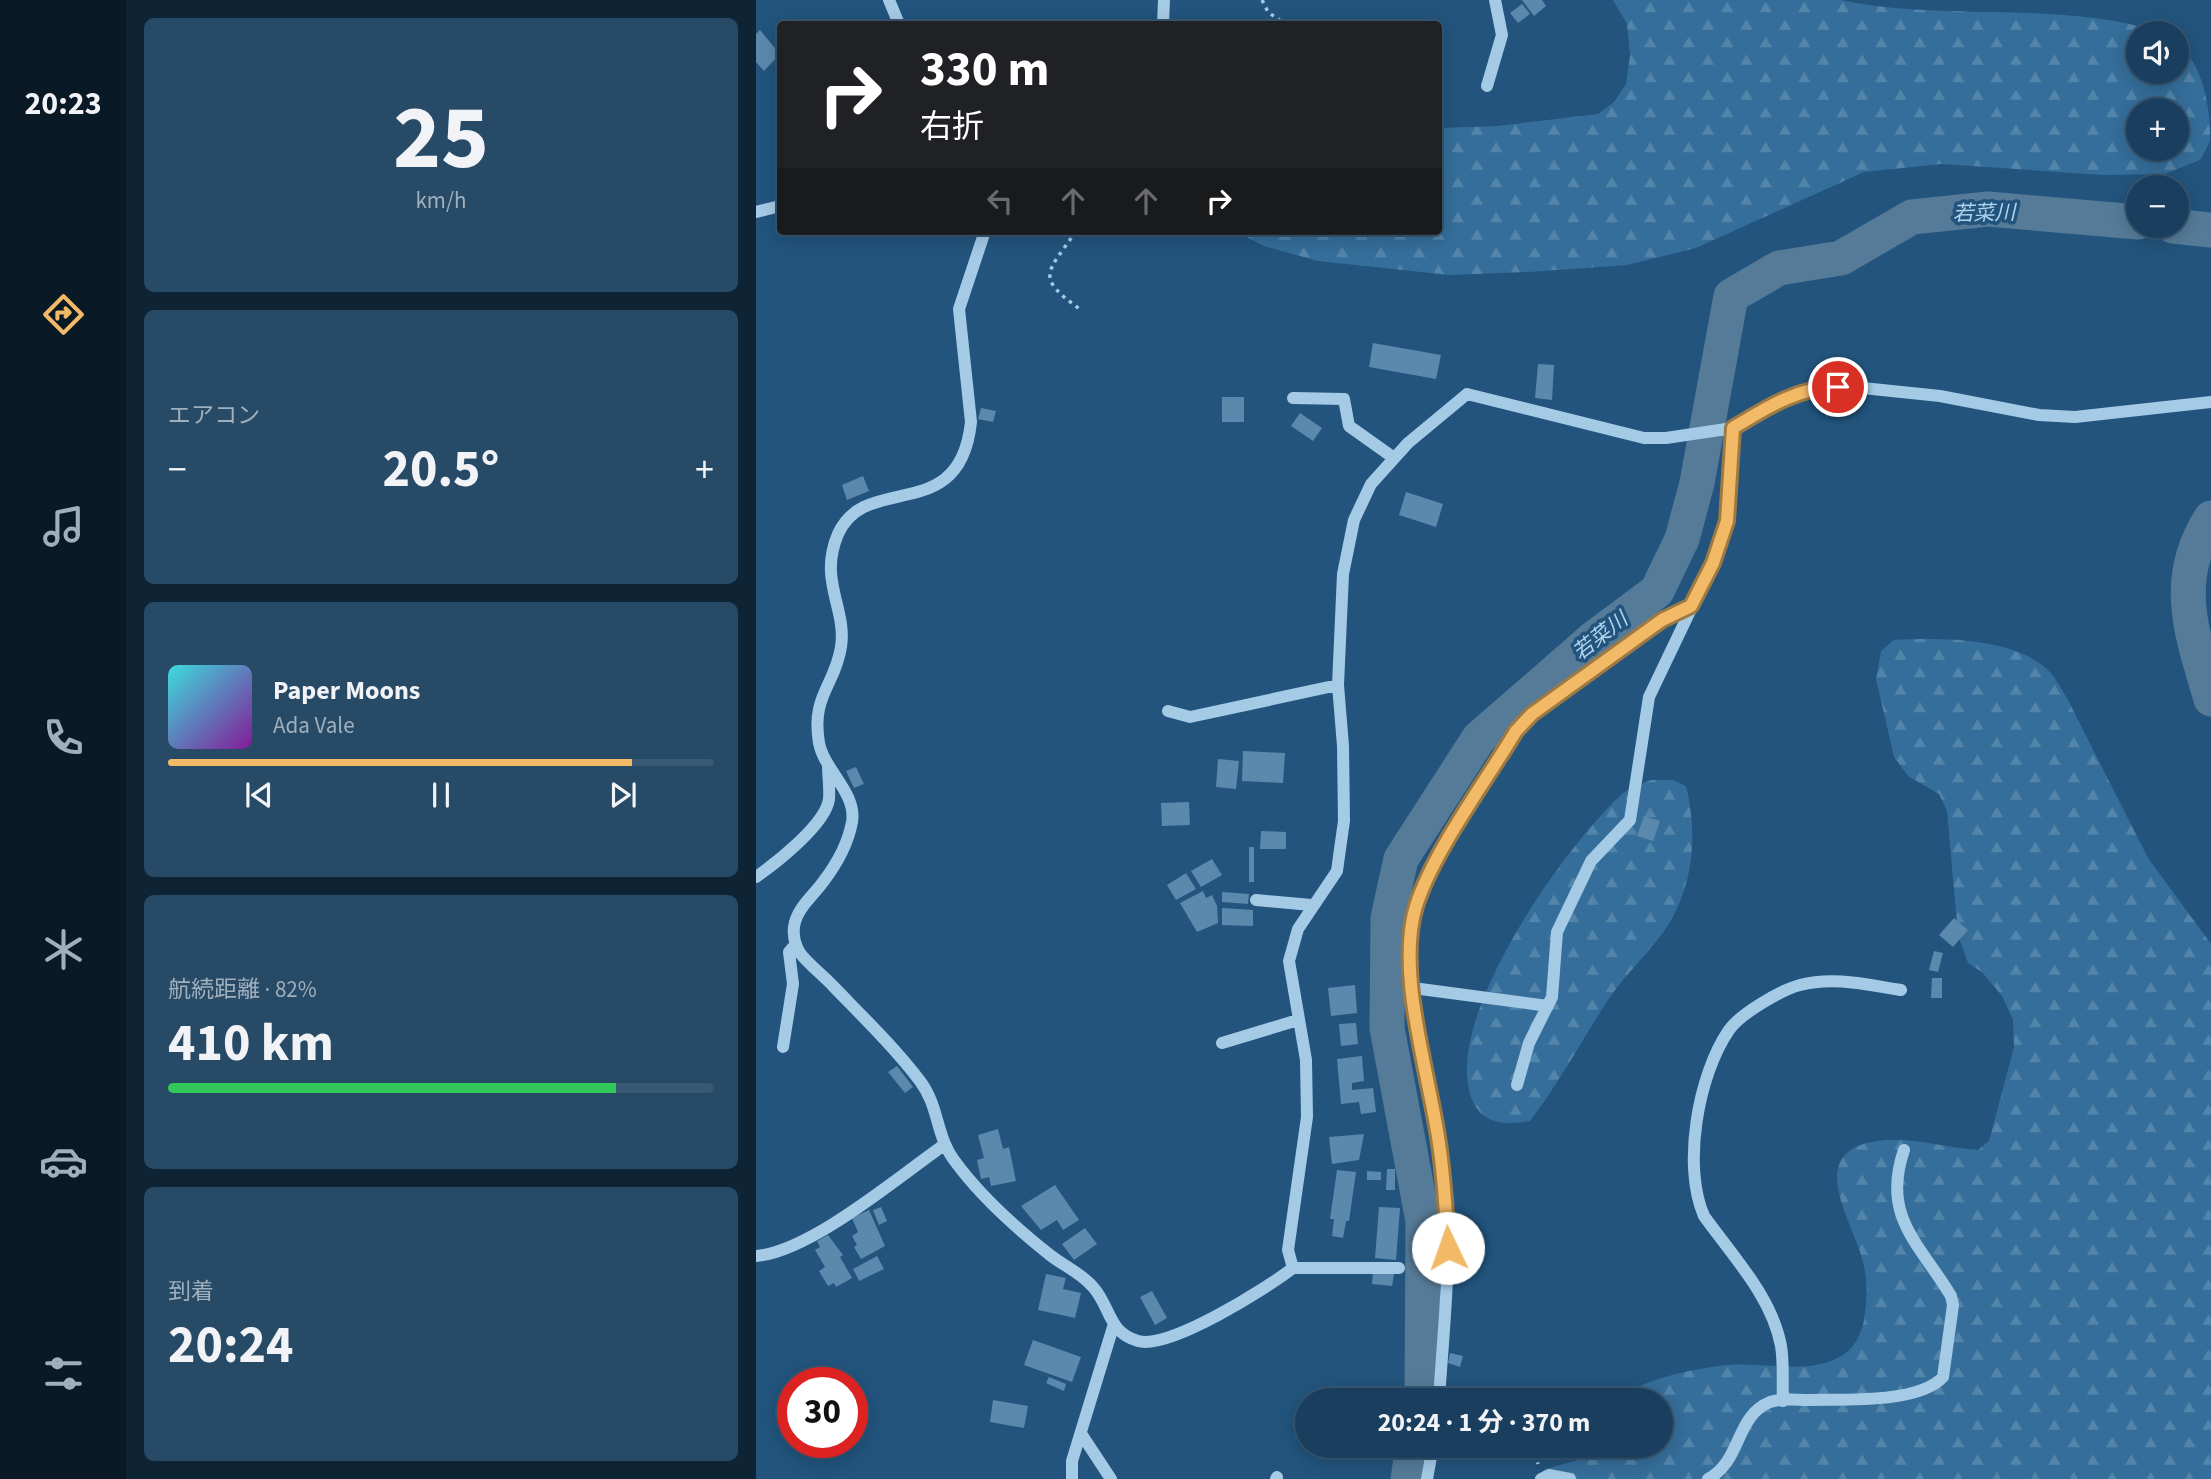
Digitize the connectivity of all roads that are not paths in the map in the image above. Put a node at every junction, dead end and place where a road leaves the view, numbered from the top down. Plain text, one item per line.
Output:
1 (889, 0) edge
2 (1164, 0) edge
3 (1495, 0) edge
4 (899, 21) edge
5 (1163, 21) edge
6 (1487, 86) dead end
7 (777, 207) edge
8 (756, 212) edge
9 (984, 235) edge
10 (1293, 398) dead end
11 (2211, 402) edge
12 (1729, 429) junction
13 (1394, 458) junction
14 (1691, 606) junction
15 (1338, 685) junction
16 (1168, 711) dead end
17 (828, 765) junction
18 (756, 877) edge
19 (1256, 900) dead end
20 (1311, 905) junction
21 (796, 944) junction
22 (1413, 988) junction
23 (1901, 990) dead end
24 (1548, 1006) junction
25 (1298, 1020) junction
26 (1222, 1043) dead end
27 (783, 1047) dead end
28 (1517, 1085) dead end
29 (944, 1145) junction
30 (1904, 1150) dead end
31 (756, 1256) edge
32 (1293, 1268) junction
33 (1399, 1268) dead end
34 (1113, 1327) junction
35 (1440, 1388) edge
36 (1783, 1401) junction
37 (1082, 1435) junction
38 (1431, 1458) edge
39 (1542, 1477) edge
40 (1072, 1479) edge
41 (1111, 1479) edge
42 (1427, 1479) edge
43 (1570, 1479) edge
44 (1708, 1479) edge

1 - 4 street
2 - 5 street
3 - 6 street
7 - 8 street
9 - 17 street
10 - 13 street
11 - 12 street
12 - 13 street
12 - 14 street
13 - 15 street
14 - 22 street
14 - 24 street
15 - 16 street
15 - 20 street
17 - 18 street
17 - 21 street
19 - 20 street
20 - 25 street
21 - 27 street
21 - 29 street
22 - 24 street
22 - 35 street
23 - 36 street
24 - 28 street
25 - 26 street
25 - 32 street
29 - 31 street
29 - 34 street
30 - 36 street
32 - 33 street
32 - 34 street
34 - 37 street
36 - 44 street
37 - 40 street
37 - 41 street
38 - 42 street
39 - 43 street

